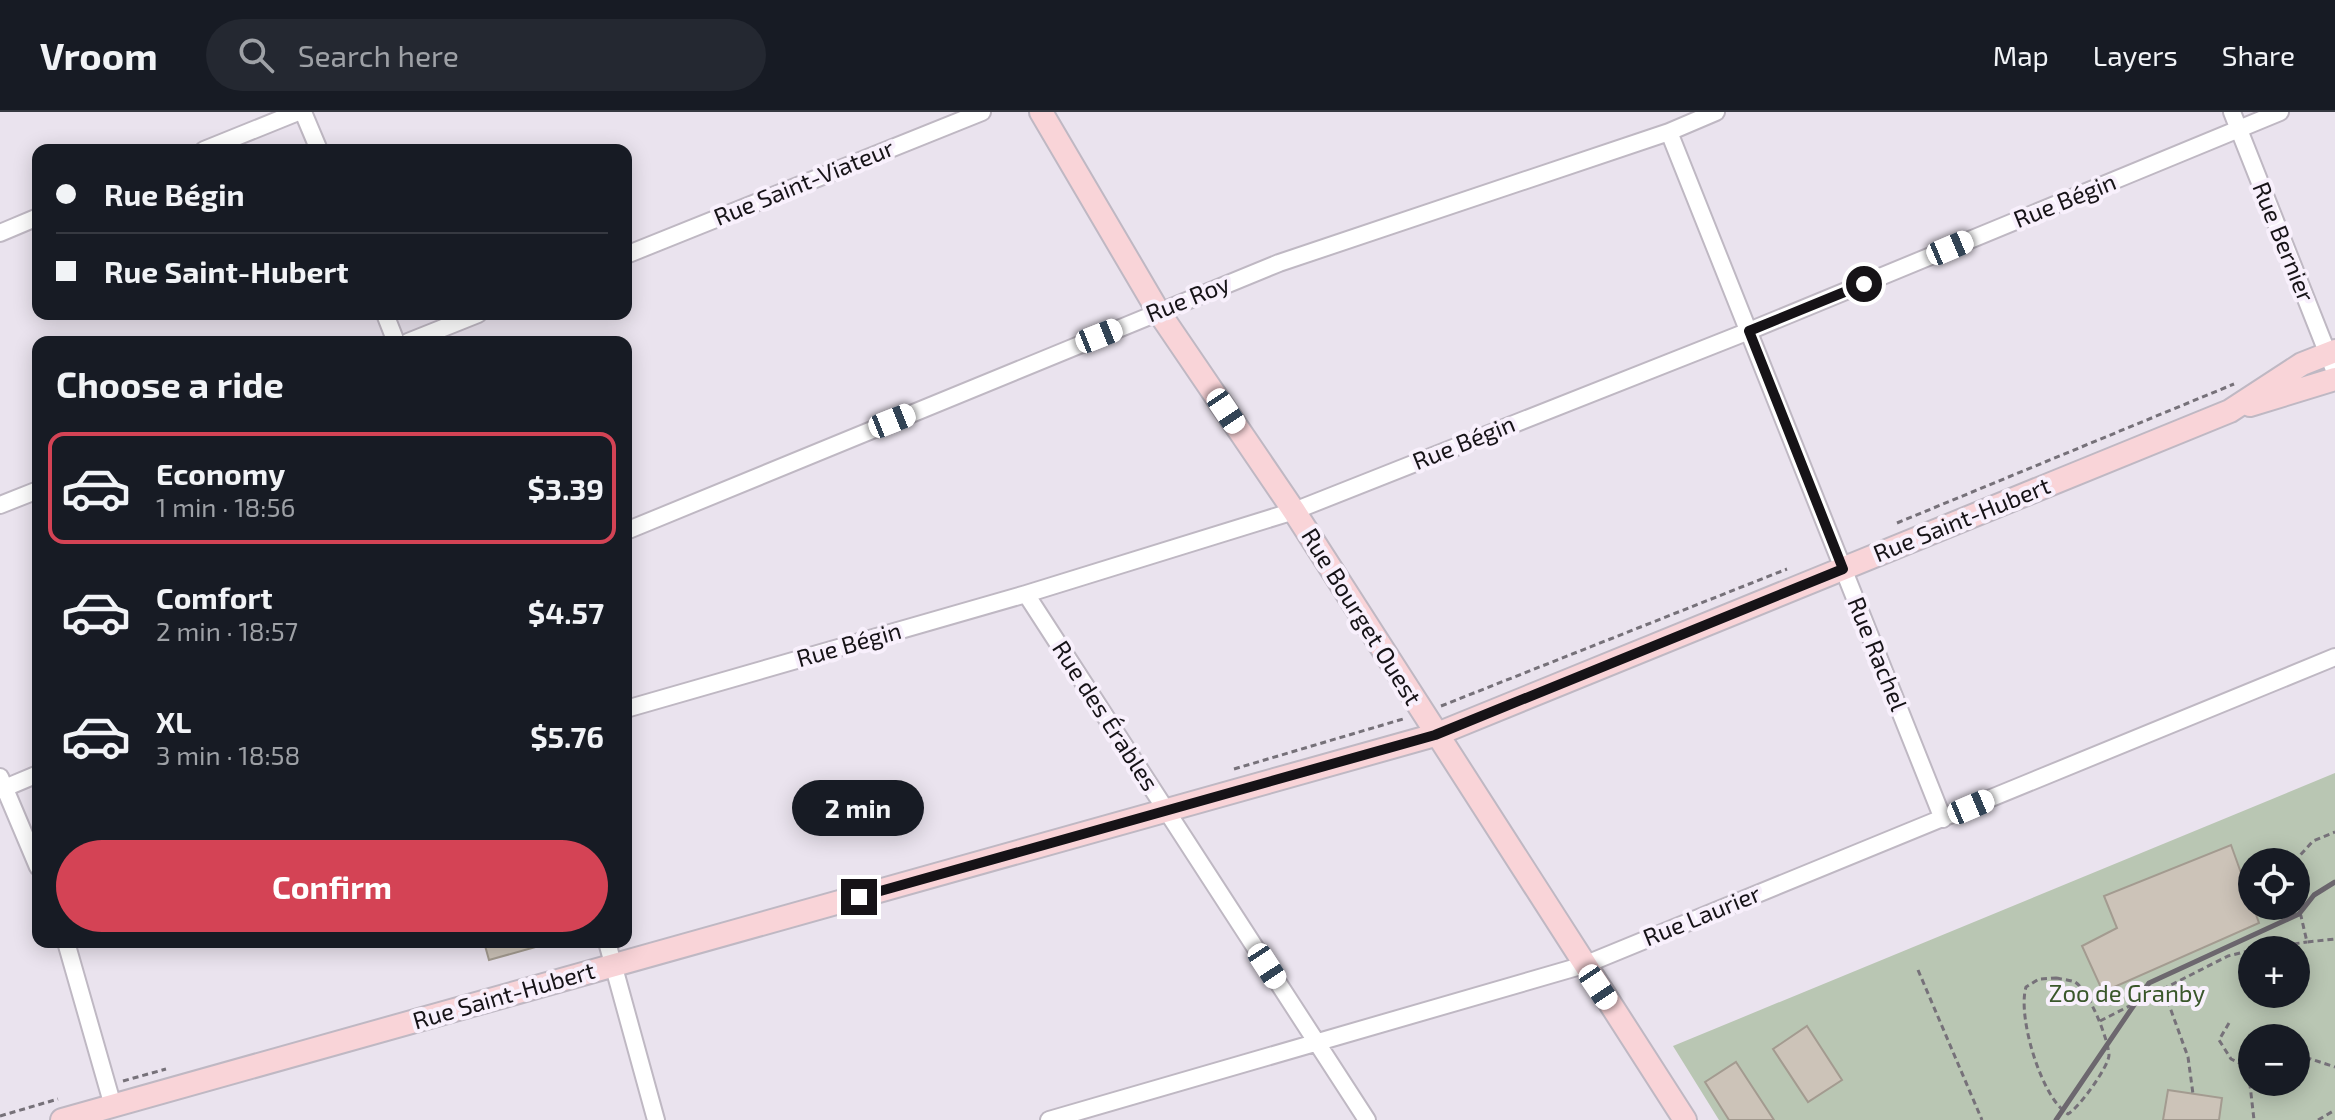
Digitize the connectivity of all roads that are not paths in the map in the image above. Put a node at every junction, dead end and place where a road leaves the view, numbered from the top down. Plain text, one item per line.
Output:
1 (301, 112) edge
2 (982, 112) edge
3 (1041, 112) edge
4 (1716, 112) edge
5 (2232, 112) edge
6 (2280, 112) edge
7 (2238, 129) junction
8 (1669, 132) junction
9 (219, 144) edge
10 (316, 144) edge
11 (32, 220) edge
12 (0, 233) edge
13 (632, 253) edge
14 (1158, 311) junction
15 (463, 320) edge
16 (1749, 331) junction
17 (423, 336) edge
18 (2333, 358) edge
19 (2335, 379) edge
20 (2230, 411) junction
21 (32, 492) edge
22 (0, 505) edge
23 (1294, 511) junction
24 (632, 529) edge
25 (1843, 569) junction
26 (1026, 594) junction
27 (2335, 657) edge
28 (632, 707) edge
29 (1435, 735) junction
30 (32, 776) edge
31 (1, 785) edge
32 (1166, 811) junction
33 (1943, 819) junction
34 (32, 854) edge
35 (68, 948) edge
36 (609, 948) edge
37 (613, 965) junction
38 (1584, 965) junction
39 (1317, 1044) junction
40 (113, 1106) junction
41 (62, 1120) edge
42 (656, 1120) edge
43 (1049, 1120) edge
44 (1367, 1120) edge
45 (1685, 1120) edge

1 - 9 street
1 - 10 street
2 - 13 street, Rue Saint-Viateur
3 - 14 street, Rue Bourget Ouest
4 - 8 street, Rue Roy
5 - 7 street, Rue Bernier
6 - 7 street, Rue Bégin
7 - 16 street, Rue Bégin
7 - 18 street, Rue Bernier
8 - 14 street, Rue Roy
8 - 16 street, Rue Rachel
11 - 12 street
14 - 23 street, Rue Bourget Ouest
14 - 24 street, Rue Roy
15 - 17 street
16 - 23 street, Rue Bégin
16 - 25 street, Rue Rachel
18 - 20 street, Rue Saint-Hubert
19 - 20 street
20 - 25 street, Rue Saint-Hubert
21 - 22 street
23 - 26 street, Rue Bégin
23 - 29 street, Rue Bourget Ouest
25 - 29 street, Rue Saint-Hubert
25 - 33 street, Rue Rachel
26 - 28 street, Rue Bégin
26 - 32 street, Rue des Érables
27 - 33 street, Rue Laurier
29 - 32 street, Rue Saint-Hubert
29 - 38 street, Rue Bourget Ouest
30 - 31 street
31 - 34 street
32 - 37 street, Rue Saint-Hubert
32 - 39 street, Rue des Érables
33 - 38 street, Rue Laurier
35 - 40 street
36 - 37 street
37 - 40 street, Rue Saint-Hubert
37 - 42 street
38 - 39 street, Rue Laurier
38 - 45 street, Rue Bourget Ouest
39 - 43 street, Rue Laurier
39 - 44 street, Rue des Érables
40 - 41 street, Rue Saint-Hubert

